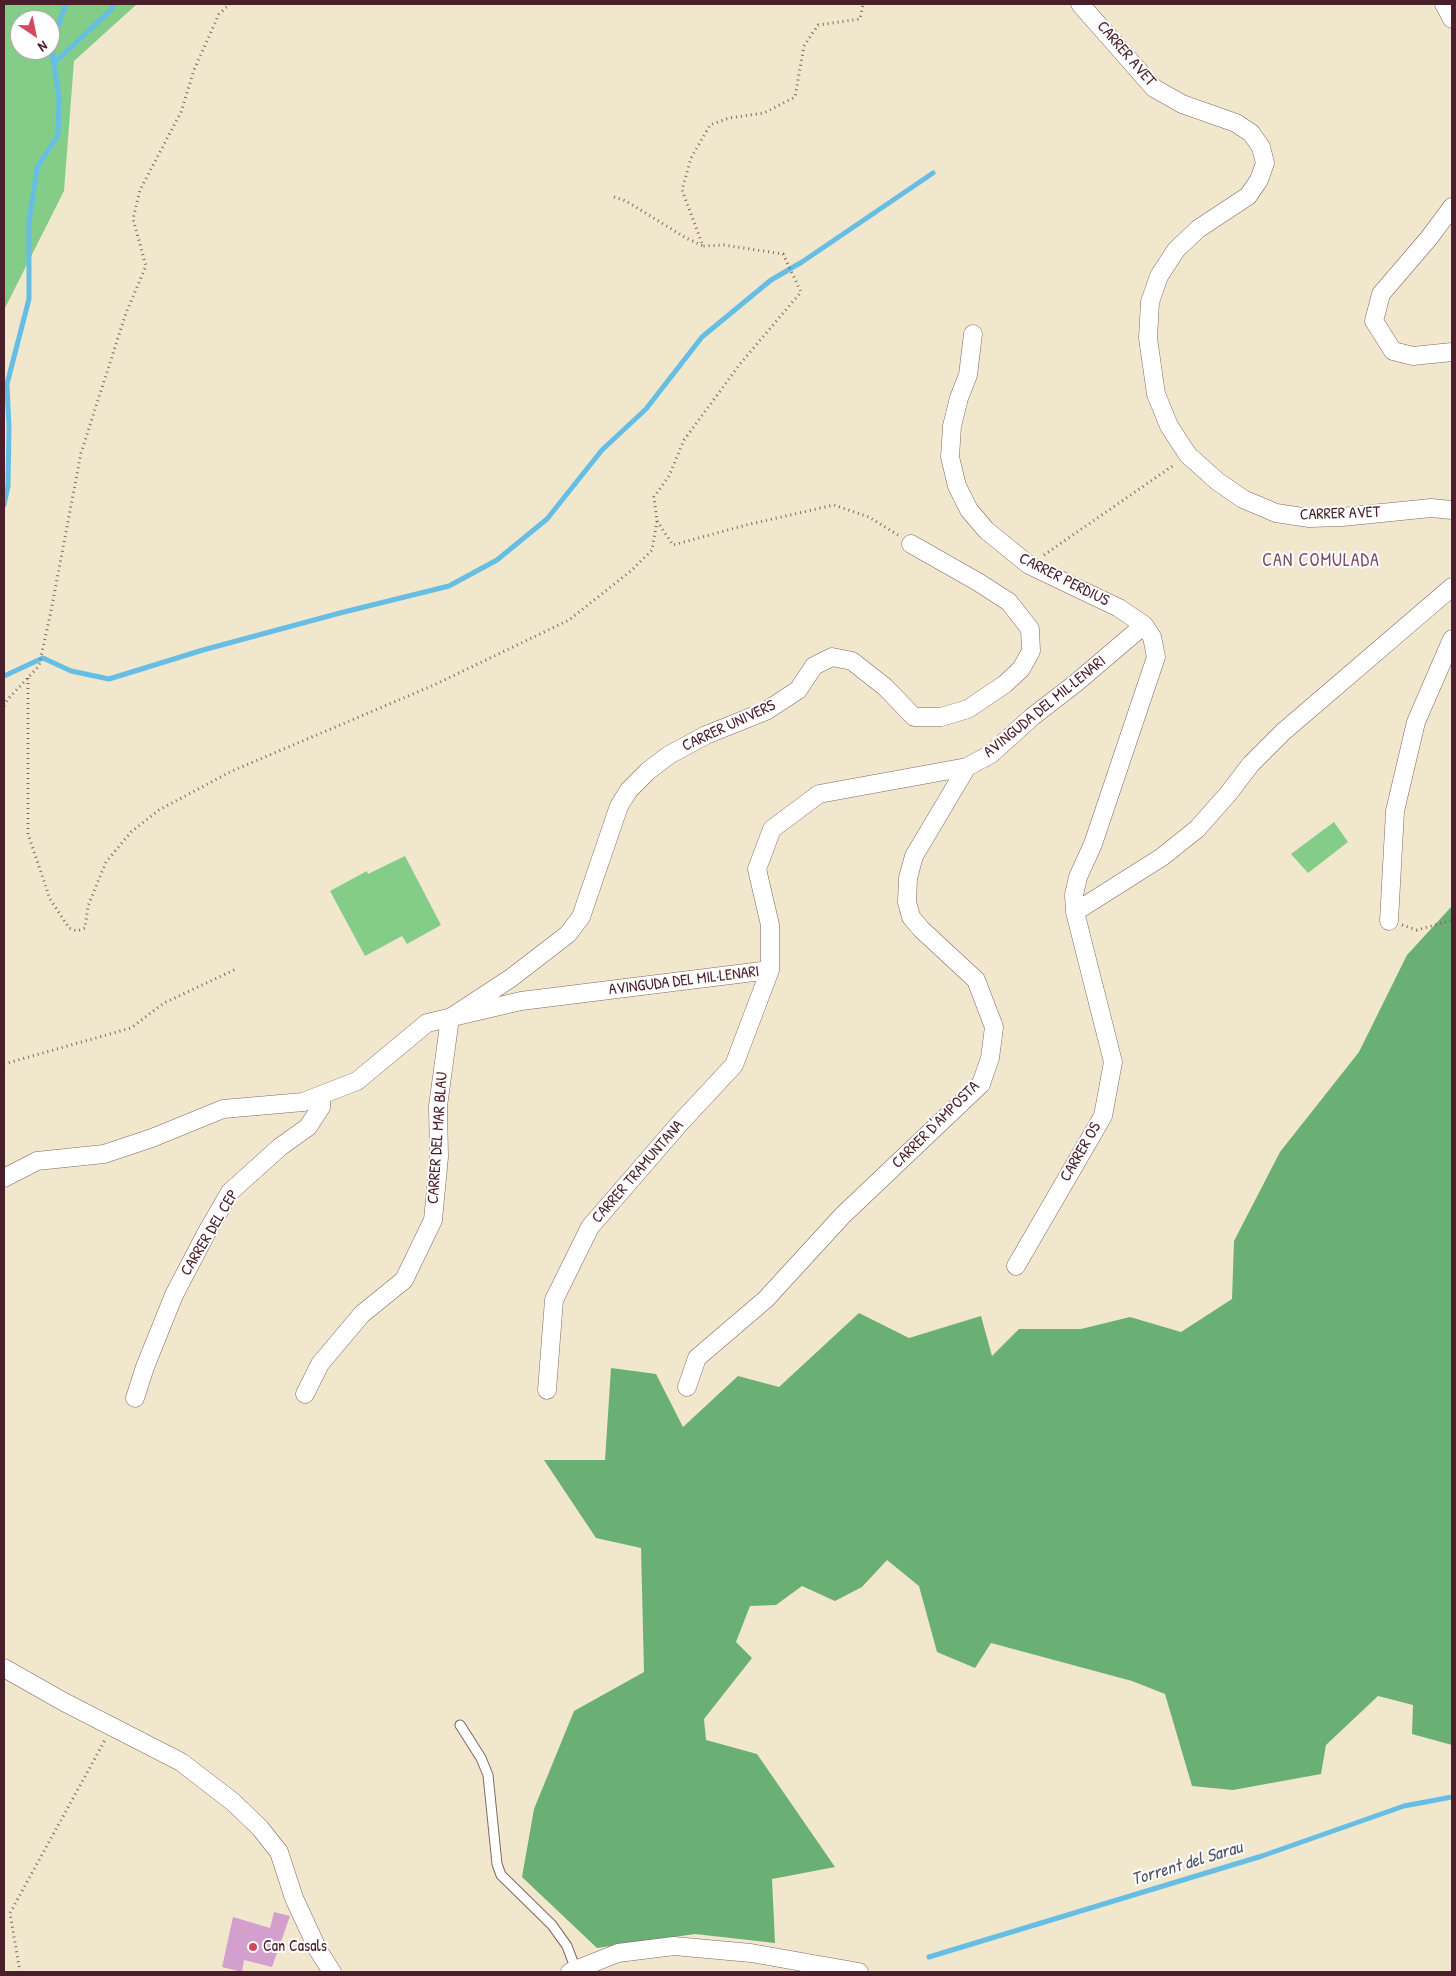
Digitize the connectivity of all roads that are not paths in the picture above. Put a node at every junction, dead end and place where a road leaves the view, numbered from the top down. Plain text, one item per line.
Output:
1 (1080, 4) edge
2 (1444, 4) edge
3 (1452, 19) edge
4 (1452, 207) edge
5 (973, 334) dead end
6 (1452, 352) edge
7 (1452, 510) edge
8 (911, 544) road end
9 (1452, 587) edge
10 (1144, 626) junction
11 (1452, 639) edge
12 (967, 768) junction
13 (1075, 912) junction
14 (1389, 921) road end
15 (770, 970) junction
16 (450, 1018) junction
17 (321, 1095) junction
18 (4, 1178) edge
19 (1016, 1266) dead end
20 (687, 1387) dead end
21 (546, 1390) dead end
22 (305, 1394) dead end
23 (135, 1398) dead end
24 (4, 1668) edge
25 (460, 1725) dead end
26 (573, 1971) edge
27 (332, 1972) edge
28 (860, 1972) edge

1 - 7 street, CARRER AVET
2 - 3 street
4 - 6 street
5 - 10 street, CARRER PERDIUS
8 - 16 street, CARRER UNIVERS
9 - 13 street
10 - 12 street, AVINGUDA DEL MIL·LENARI
10 - 13 street
11 - 14 street
12 - 15 street, AVINGUDA DEL MIL·LENARI
12 - 20 street, CARRER D'AMPOSTA
13 - 19 street, CARRER OS
15 - 16 street, AVINGUDA DEL MIL·LENARI
15 - 21 street, CARRER TRAMUNTANA
16 - 17 street, AVINGUDA DEL MIL·LENARI
16 - 22 street, CARRER DEL MAR BLAU
17 - 18 street, AVINGUDA DEL MIL·LENARI
17 - 23 street, CARRER DEL CEP
24 - 27 street
25 - 26 lane
26 - 28 street

